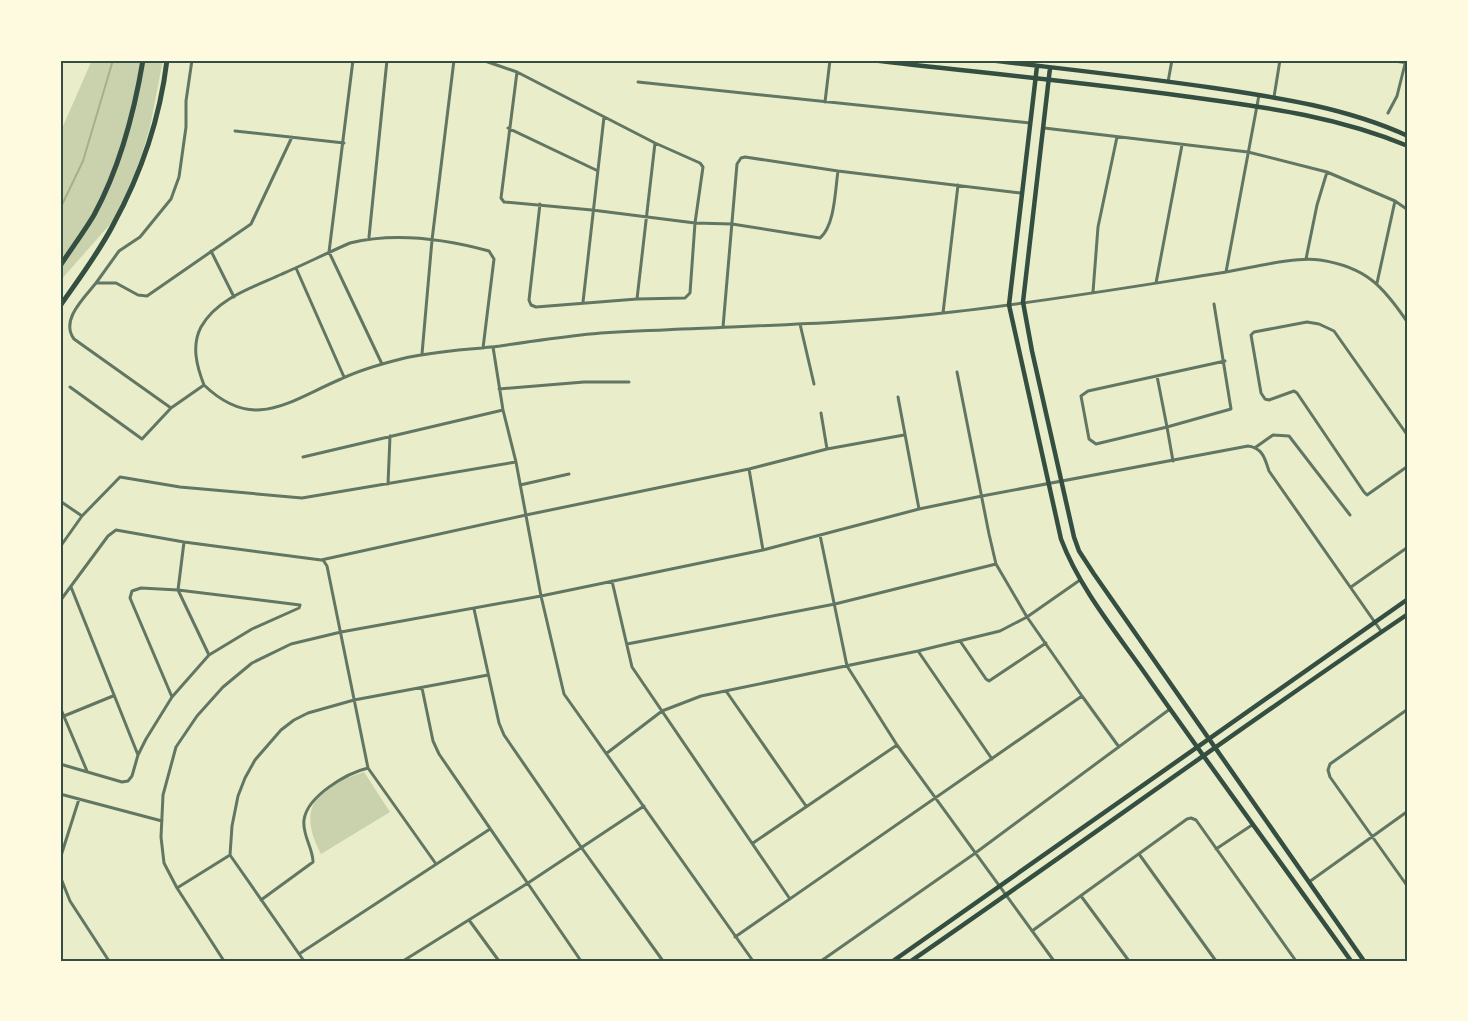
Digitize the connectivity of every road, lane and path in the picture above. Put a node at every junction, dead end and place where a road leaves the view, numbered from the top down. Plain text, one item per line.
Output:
1 (144, 60) edge
2 (167, 60) edge
3 (192, 60) edge
4 (353, 60) edge
5 (387, 60) edge
6 (454, 60) edge
7 (482, 60) edge
8 (830, 60) edge
9 (871, 60) edge
10 (989, 60) edge
11 (1172, 60) edge
12 (1280, 60) edge
13 (1388, 60) edge
14 (1406, 62) edge
15 (1037, 66) junction
16 (1050, 68) junction
17 (517, 72) junction
18 (1036, 79) junction
19 (1049, 80) junction
20 (638, 82) dead end
21 (1168, 82) junction
22 (1259, 95) junction
23 (1274, 97) junction
24 (825, 102) junction
25 (1257, 106) junction
26 (1388, 113) dead end
27 (604, 117) junction
28 (1032, 123) junction
29 (508, 128) junction
30 (1044, 128) junction
31 (235, 131) dead end
32 (1117, 136) junction
33 (1408, 136) edge
34 (292, 137) junction
35 (344, 143) junction
36 (655, 143) junction
37 (1182, 145) junction
38 (1408, 146) edge
39 (1248, 152) junction
40 (597, 170) junction
41 (838, 171) junction
42 (1327, 172) junction
43 (958, 185) junction
44 (1023, 193) junction
45 (1395, 201) junction
46 (540, 204) junction
47 (592, 210) junction
48 (1408, 210) edge
49 (645, 217) junction
50 (695, 223) junction
51 (732, 224) junction
52 (369, 238) junction
53 (432, 240) junction
54 (211, 251) junction
55 (329, 252) junction
56 (1306, 259) junction
57 (60, 266) edge
58 (296, 268) junction
59 (1226, 273) junction
60 (96, 283) junction
61 (1156, 283) junction
62 (1377, 283) junction
63 (1092, 292) junction
64 (234, 297) junction
65 (637, 299) junction
66 (583, 302) junction
67 (1023, 302) junction
68 (1214, 304) dead end
69 (1009, 305) junction
70 (60, 306) edge
71 (943, 313) junction
72 (1408, 323) edge
73 (800, 324) junction
74 (723, 327) junction
75 (493, 347) junction
76 (483, 348) junction
77 (422, 354) junction
78 (1225, 362) junction
79 (382, 364) junction
80 (957, 372) dead end
81 (1158, 376) junction
82 (344, 377) junction
83 (629, 382) dead end
84 (814, 384) dead end
85 (204, 385) junction
86 (70, 387) dead end
87 (499, 389) junction
88 (898, 397) dead end
89 (171, 408) junction
90 (503, 410) junction
91 (821, 414) dead end
92 (1167, 427) junction
93 (904, 435) junction
94 (390, 436) junction
95 (1408, 436) edge
96 (1256, 447) junction
97 (827, 449) junction
98 (303, 457) dead end
99 (1173, 461) junction
100 (516, 462) junction
101 (1408, 466) edge
102 (749, 469) junction
103 (569, 474) dead end
104 (1062, 481) junction
105 (1049, 483) junction
106 (388, 484) junction
107 (520, 485) junction
108 (982, 496) junction
109 (60, 501) edge
110 (919, 509) junction
111 (526, 515) junction
112 (1350, 515) dead end
113 (82, 516) junction
114 (820, 535) junction
115 (184, 542) junction
116 (60, 547) edge
117 (1408, 547) edge
118 (763, 550) junction
119 (321, 560) junction
120 (996, 564) junction
121 (1080, 580) junction
122 (612, 581) junction
123 (70, 586) junction
124 (60, 587) edge
125 (1350, 587) junction
126 (178, 590) junction
127 (66, 591) junction
128 (1105, 591) junction
129 (541, 596) junction
130 (1094, 599) junction
131 (1408, 599) edge
132 (60, 601) edge
133 (835, 604) junction
134 (474, 609) junction
135 (1408, 614) edge
136 (1027, 617) junction
137 (1375, 622) junction
138 (1381, 632) junction
139 (341, 633) junction
140 (960, 641) junction
141 (627, 644) junction
142 (1046, 644) junction
143 (918, 651) junction
144 (209, 655) junction
145 (848, 666) junction
146 (488, 675) junction
147 (422, 688) junction
148 (726, 691) junction
149 (113, 696) junction
150 (1082, 696) junction
151 (172, 698) junction
152 (354, 700) junction
153 (60, 707) edge
154 (1170, 709) junction
155 (1408, 709) edge
156 (662, 711) junction
157 (62, 716) edge
158 (1209, 739) junction
159 (897, 745) junction
160 (1215, 746) junction
161 (1119, 747) junction
162 (1197, 748) junction
163 (607, 753) junction
164 (138, 755) junction
165 (1203, 755) junction
166 (992, 759) junction
167 (60, 764) edge
168 (368, 768) junction
169 (87, 773) junction
170 (60, 794) edge
171 (79, 799) junction
172 (936, 799) junction
173 (644, 806) junction
174 (806, 806) junction
175 (1408, 811) edge
176 (162, 821) junction
177 (1253, 824) junction
178 (490, 829) junction
179 (1374, 836) junction
180 (753, 843) junction
181 (581, 847) junction
182 (1216, 849) junction
183 (974, 854) junction
184 (1139, 854) junction
185 (231, 855) junction
186 (60, 860) edge
187 (435, 864) junction
188 (60, 876) edge
189 (1309, 882) junction
190 (528, 883) junction
191 (999, 886) junction
192 (1408, 887) edge
193 (177, 888) junction
194 (1006, 896) junction
195 (1081, 896) junction
196 (790, 899) junction
197 (261, 900) junction
198 (469, 920) junction
199 (1032, 931) junction
200 (735, 937) junction
201 (299, 954) junction
202 (109, 961) edge
203 (224, 961) edge
204 (304, 961) edge
205 (403, 961) edge
206 (499, 961) edge
207 (581, 961) edge
208 (663, 961) edge
209 (753, 961) edge
210 (821, 961) edge
211 (892, 961) edge
212 (911, 961) edge
213 (1054, 961) edge
214 (1129, 961) edge
215 (1216, 961) edge
216 (1296, 961) edge
217 (1351, 961) edge
218 (1364, 961) edge

1 - 57 highway
2 - 70 highway
3 - 60 street
4 - 35 street
5 - 52 street
6 - 53 street
7 - 17 street
8 - 24 street
9 - 18 main road
10 - 15 main road
11 - 21 street
12 - 23 street
13 - 14 street
14 - 26 street
15 - 16 main road
15 - 18 main road
16 - 19 main road
16 - 21 main road
17 - 27 street
17 - 29 street
18 - 19 main road
18 - 28 main road
19 - 25 main road
19 - 30 main road
20 - 24 street
21 - 22 main road
22 - 23 main road
22 - 25 street
23 - 33 main road
24 - 28 street
25 - 38 main road
25 - 39 street
27 - 36 street
27 - 40 street
28 - 44 main road
29 - 40 street
29 - 46 street
30 - 32 street
30 - 67 main road
31 - 34 street
32 - 37 street
32 - 63 street
34 - 35 street
34 - 54 street
35 - 55 street
36 - 49 street
36 - 50 street
37 - 39 street
37 - 61 street
39 - 42 street
39 - 59 street
40 - 47 street
41 - 43 street
41 - 51 street
41 - 51 street
42 - 45 street
42 - 56 street
43 - 44 street
43 - 71 street
44 - 69 main road
45 - 48 street
45 - 62 street
46 - 47 street
46 - 66 street
47 - 49 street
47 - 66 street
49 - 50 street
49 - 65 street
50 - 51 street
50 - 65 street
51 - 74 street
52 - 53 street
52 - 55 street
53 - 76 street
53 - 77 street
54 - 60 street
54 - 64 street
55 - 58 street
55 - 79 street
56 - 59 street
56 - 62 street
58 - 64 street
58 - 82 street
59 - 61 street
60 - 89 street
61 - 63 street
62 - 72 street
63 - 67 street
64 - 85 street
65 - 66 street
67 - 69 street
67 - 104 main road
68 - 78 street
69 - 71 street
69 - 105 main road
71 - 73 street
73 - 74 street
73 - 84 street
74 - 75 street
75 - 76 street
75 - 87 street
76 - 77 street
77 - 79 street
78 - 81 street
78 - 92 street
79 - 82 street
80 - 108 street
81 - 92 street
81 - 92 street
82 - 85 street
83 - 87 street
85 - 89 street
86 - 89 street
87 - 90 street
88 - 93 street
90 - 94 street
90 - 100 street
91 - 97 street
92 - 99 street
93 - 97 street
93 - 110 street
94 - 98 street
94 - 106 street
95 - 101 street
96 - 99 street
96 - 112 street
96 - 125 street
97 - 102 street
99 - 104 street
100 - 106 street
100 - 107 street
102 - 111 street
102 - 118 street
103 - 107 street
104 - 105 street
104 - 128 main road
105 - 108 street
105 - 121 main road
106 - 113 street
107 - 111 street
108 - 110 street
108 - 120 street
109 - 113 street
110 - 114 street
111 - 119 street
111 - 129 street
113 - 116 street
114 - 118 street
114 - 133 street
115 - 119 street
115 - 123 street
115 - 126 street
117 - 125 street
118 - 122 street
119 - 139 street
120 - 133 street
120 - 136 street
121 - 130 main road
121 - 136 street
122 - 129 street
122 - 141 street
123 - 127 street
123 - 149 street
124 - 127 street
125 - 137 street
126 - 144 street
126 - 144 street
126 - 151 street
127 - 132 street
128 - 130 main road
128 - 158 main road
129 - 134 street
129 - 163 street
130 - 154 main road
131 - 137 main road
133 - 141 street
133 - 145 street
134 - 139 street
134 - 146 street
135 - 138 main road
136 - 140 street
136 - 142 street
137 - 138 street
137 - 158 main road
138 - 160 main road
139 - 152 street
139 - 176 street
140 - 142 street
140 - 143 street
141 - 156 street
142 - 150 street
143 - 145 street
143 - 166 street
144 - 151 street
145 - 148 street
145 - 159 street
146 - 147 street
146 - 181 street
147 - 152 street
147 - 178 street
148 - 156 street
148 - 174 street
149 - 157 street
149 - 164 street
150 - 161 street
150 - 166 street
151 - 164 street
152 - 168 street
152 - 185 street
153 - 157 street
154 - 161 street
154 - 162 main road
155 - 179 street
156 - 163 street
156 - 180 street
157 - 169 street
158 - 160 main road
158 - 162 main road
159 - 172 street
159 - 174 street
160 - 165 main road
160 - 189 main road
161 - 183 street
162 - 165 main road
162 - 191 main road
163 - 173 street
164 - 169 street
165 - 177 main road
165 - 194 main road
166 - 172 street
167 - 169 street
168 - 187 street
168 - 197 street
170 - 171 street
171 - 176 street
171 - 186 street
172 - 183 street
172 - 196 street
173 - 181 street
173 - 200 street
174 - 180 street
175 - 179 street
176 - 193 street
177 - 182 street
177 - 217 main road
178 - 187 street
178 - 190 street
179 - 189 street
179 - 192 street
180 - 196 street
181 - 190 street
181 - 208 street
182 - 184 street
182 - 216 street
183 - 191 street
183 - 210 street
184 - 195 street
184 - 215 street
185 - 193 street
185 - 197 street
187 - 201 street
188 - 202 street
189 - 218 main road
190 - 198 street
190 - 207 street
191 - 194 street
191 - 211 main road
193 - 203 street
194 - 199 street
194 - 212 main road
195 - 199 street
195 - 214 street
196 - 200 street
197 - 201 street
198 - 205 street
198 - 206 street
199 - 213 street
200 - 209 street
201 - 204 street

